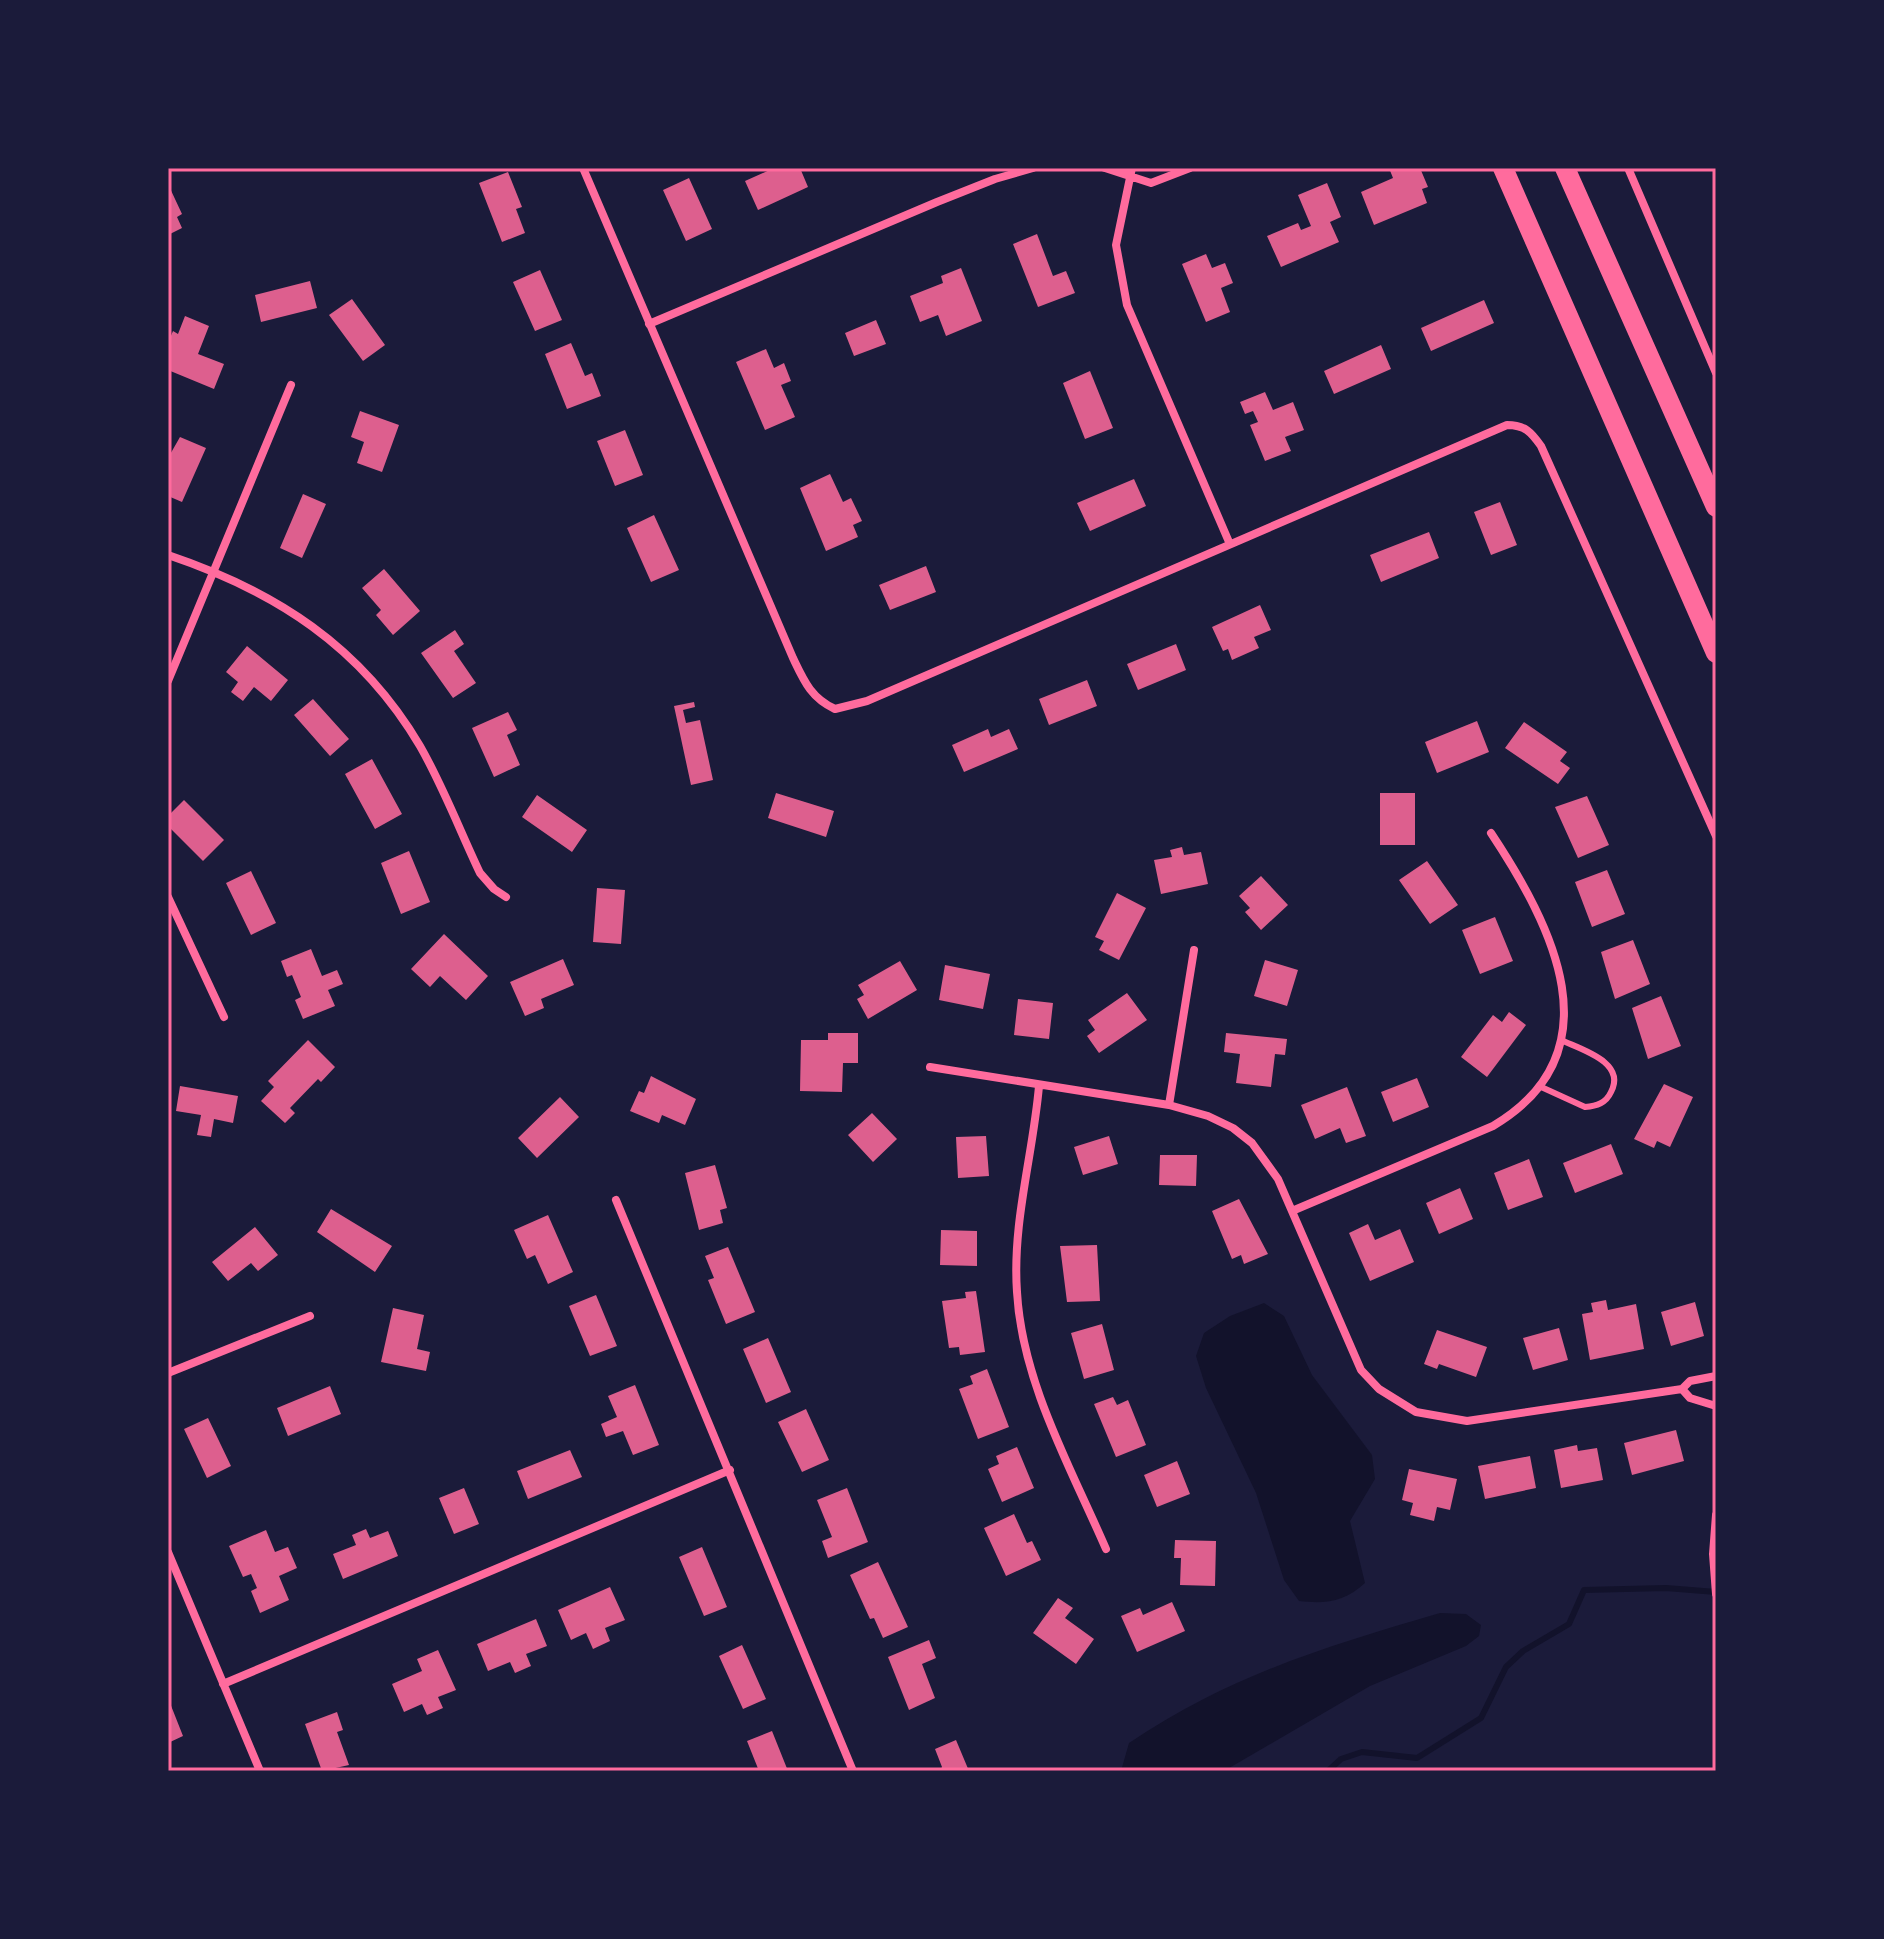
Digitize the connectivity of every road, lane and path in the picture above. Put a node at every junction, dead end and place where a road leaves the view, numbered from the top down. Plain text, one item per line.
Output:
1 (583, 168) edge
2 (1033, 168) edge
3 (1105, 168) edge
4 (1190, 168) edge
5 (1503, 168) edge
6 (1565, 168) edge
7 (1628, 168) edge
8 (1131, 172) edge
9 (649, 324) junction
10 (1716, 373) edge
11 (291, 385) dead end
12 (1691, 452) junction
13 (1716, 480) edge
14 (1716, 507) edge
15 (1229, 542) junction
16 (168, 555) edge
17 (215, 571) junction
18 (1716, 653) edge
19 (168, 681) edge
20 (1491, 833) dead end
21 (1716, 836) edge
22 (168, 897) edge
23 (506, 897) dead end
24 (1194, 950) dead end
25 (224, 1017) dead end
26 (1561, 1040) junction
27 (930, 1067) dead end
28 (1039, 1086) junction
29 (1539, 1086) junction
30 (1169, 1105) junction
31 (616, 1200) dead end
32 (1292, 1211) junction
33 (310, 1316) dead end
34 (168, 1373) edge
35 (1716, 1376) edge
36 (1682, 1389) junction
37 (1716, 1406) edge
38 (730, 1470) junction
39 (1716, 1515) edge
40 (1106, 1549) dead end
41 (168, 1552) edge
42 (1716, 1594) edge
43 (223, 1684) junction
44 (260, 1771) edge
45 (853, 1771) edge

1 - 9 street
2 - 9 street
3 - 8 street
4 - 8 street
5 - 18 highway
6 - 12 highway
7 - 10 street
8 - 15 street
9 - 15 street
11 - 17 street
12 - 13 highway
12 - 14 highway
15 - 21 street
16 - 17 street
17 - 19 street
17 - 23 street
20 - 26 street
22 - 25 street
24 - 30 street
26 - 29 street
26 - 29 lane
27 - 28 street
28 - 30 street
28 - 40 street
29 - 32 street
30 - 32 street
31 - 38 street
32 - 36 street
33 - 34 street
35 - 36 street
36 - 37 street
38 - 43 street
38 - 45 street
39 - 42 street
41 - 43 street
43 - 44 street

